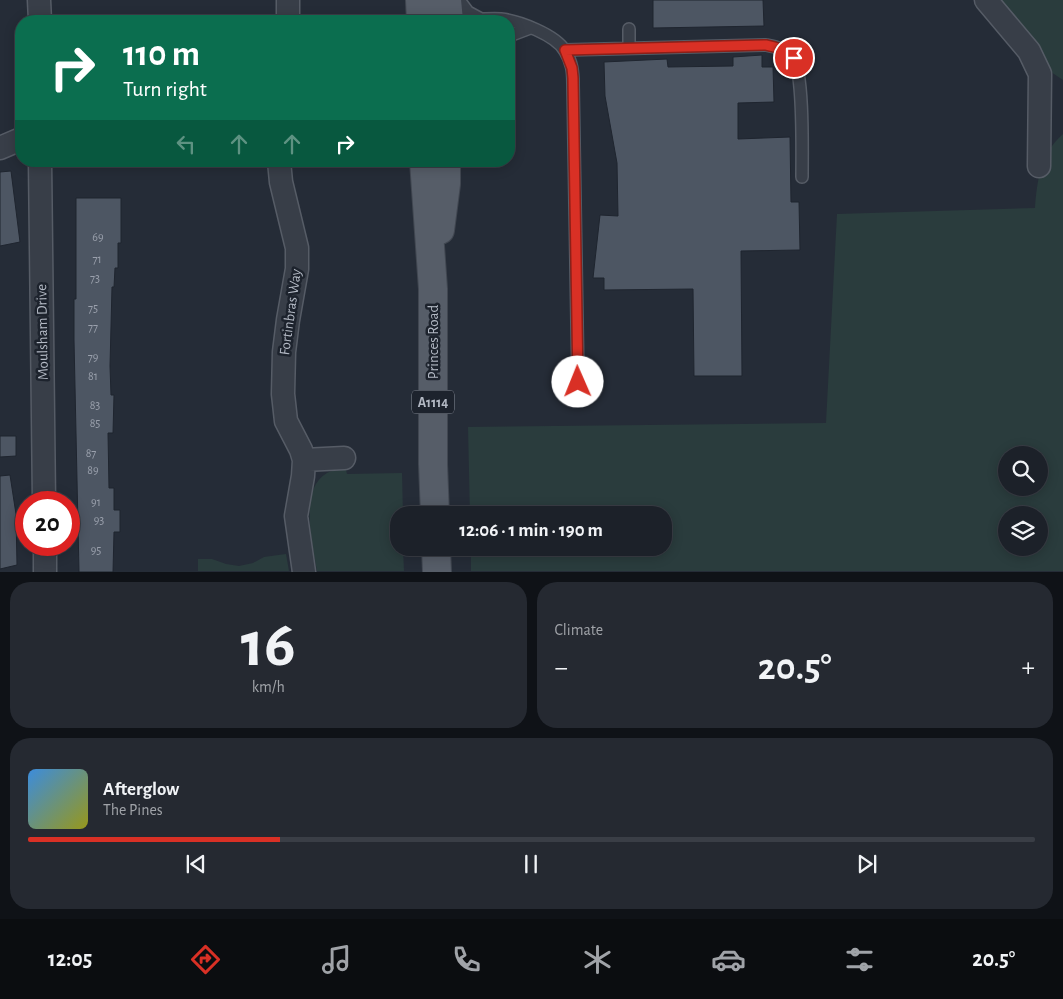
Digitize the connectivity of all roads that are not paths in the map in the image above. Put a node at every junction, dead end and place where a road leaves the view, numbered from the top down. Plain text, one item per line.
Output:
1 (39, 0) edge
2 (288, 0) edge
3 (459, 0) edge
4 (986, 0) edge
5 (40, 15) edge
6 (288, 15) edge
7 (473, 15) edge
8 (515, 23) edge
9 (530, 28) junction
10 (629, 28) dead end
11 (515, 34) edge
12 (629, 48) junction
13 (565, 50) junction
14 (15, 142) edge
15 (0, 148) edge
16 (1039, 166) dead end
17 (40, 167) edge
18 (280, 167) edge
19 (424, 167) edge
20 (446, 167) edge
21 (802, 177) dead end
22 (433, 289) junction
23 (578, 382) dead end
24 (344, 458) dead end
25 (304, 460) junction
26 (44, 491) edge
27 (435, 506) edge
28 (45, 556) edge
29 (436, 556) edge
30 (45, 572) edge
31 (304, 572) edge
32 (437, 572) edge

1 - 5 street
2 - 6 street
3 - 7 lane
4 - 16 street
8 - 9 lane
9 - 11 lane
9 - 13 lane
10 - 12 lane
12 - 13 lane
12 - 21 lane
13 - 23 lane
14 - 15 street
17 - 26 street, Moulsham Drive
18 - 25 street, Fortinbras Way
19 - 22 main road, Princes Road / A1114
20 - 22 main road, Princes Road / A1114
22 - 27 main road, Princes Road / A1114
24 - 25 street
25 - 31 street, Fortinbras Way
28 - 30 street
29 - 32 main road

